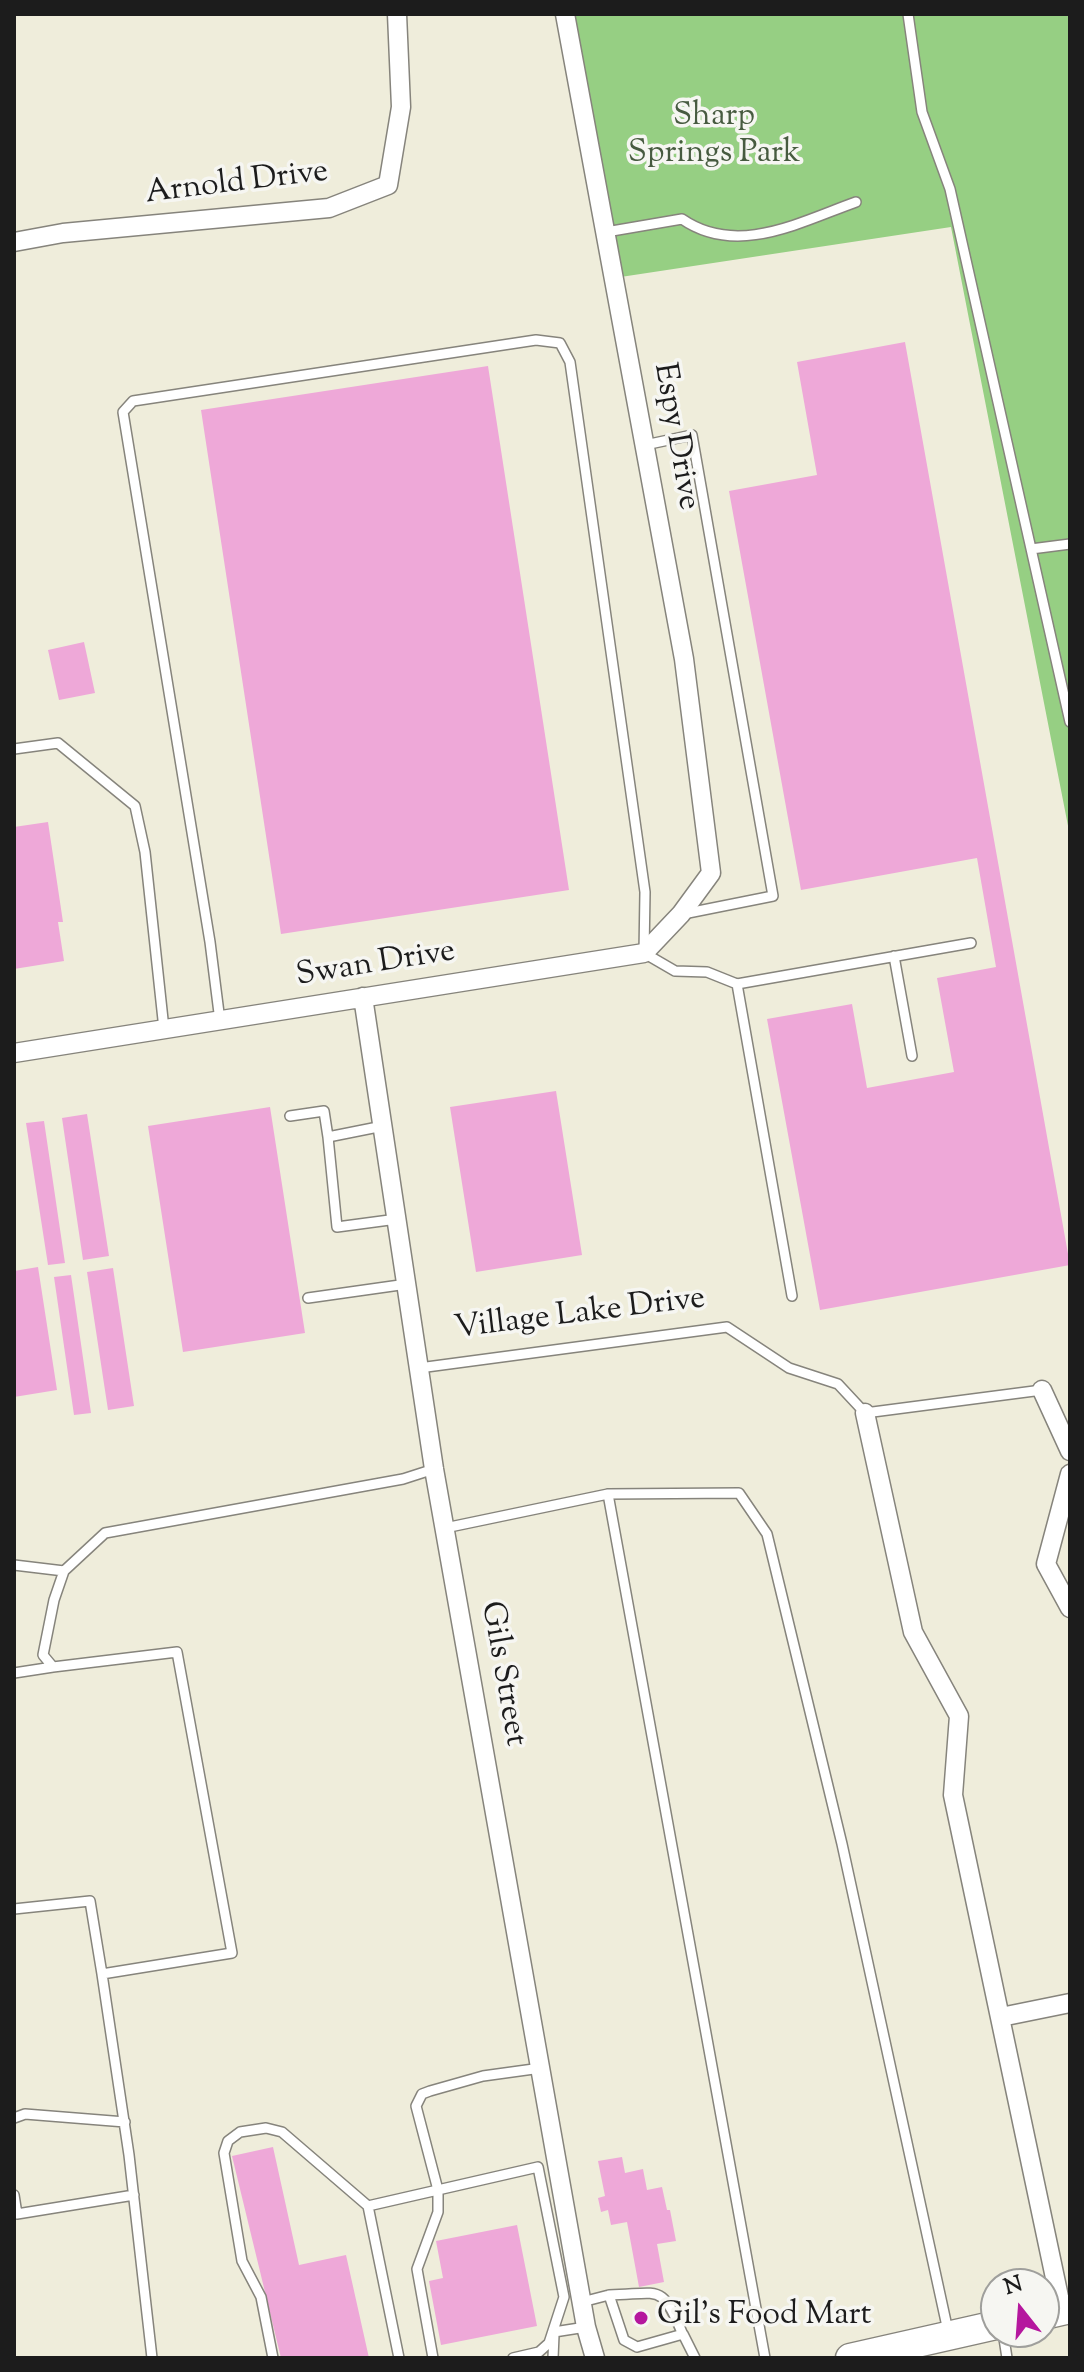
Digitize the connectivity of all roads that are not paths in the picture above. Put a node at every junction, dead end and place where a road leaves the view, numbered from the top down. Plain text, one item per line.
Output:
1 (397, 14) edge
2 (565, 14) edge
3 (908, 14) edge
4 (856, 202) dead end
5 (606, 232) junction
6 (14, 242) edge
7 (645, 445) junction
8 (1070, 544) edge
9 (1031, 549) junction
10 (1070, 722) edge
11 (14, 749) edge
12 (681, 914) junction
13 (971, 943) dead end
14 (644, 953) junction
15 (894, 956) junction
16 (737, 984) junction
17 (363, 997) junction
18 (220, 1021) junction
19 (164, 1029) junction
20 (14, 1053) edge
21 (912, 1056) dead end
22 (290, 1116) dead end
23 (383, 1126) junction
24 (328, 1137) junction
25 (398, 1219) junction
26 (407, 1284) junction
27 (792, 1296) dead end
28 (308, 1298) dead end
29 (419, 1368) junction
30 (1042, 1390) joint
31 (865, 1413) junction
32 (1070, 1451) edge
33 (434, 1469) junction
34 (1070, 1474) edge
35 (608, 1494) junction
36 (445, 1528) junction
37 (14, 1565) edge
38 (64, 1571) junction
39 (1070, 1608) edge
40 (53, 1667) junction
41 (14, 1673) edge
42 (14, 1909) edge
43 (102, 1974) junction
44 (1070, 2003) edge
45 (1001, 2017) junction
46 (541, 2068) junction
47 (14, 2118) edge
48 (125, 2122) junction
49 (557, 2164) junction
50 (538, 2167) junction
51 (438, 2190) junction
52 (14, 2195) edge
53 (134, 2195) junction
54 (368, 2206) junction
55 (1050, 2268) edge
56 (609, 2295) junction
57 (582, 2302) junction
58 (586, 2327) junction
59 (980, 2328) edge
60 (554, 2332) junction
61 (683, 2335) junction
62 (949, 2335) junction
63 (152, 2358) edge
64 (273, 2358) edge
65 (399, 2358) edge
66 (433, 2358) edge
67 (513, 2358) edge
68 (553, 2358) edge
69 (595, 2358) edge
70 (695, 2358) edge
71 (765, 2358) edge
72 (850, 2358) edge

1 - 6 street, Arnold Drive
2 - 5 street, Espy Drive
3 - 9 lane
4 - 5 lane
5 - 7 street, Espy Drive
7 - 12 street, Espy Drive
7 - 12 lane
8 - 9 lane
9 - 10 lane
11 - 19 lane
12 - 14 street
13 - 15 lane
14 - 16 lane
14 - 17 street, Swan Drive
14 - 18 lane
15 - 16 lane
15 - 21 lane
16 - 27 lane
17 - 18 street, Swan Drive
17 - 23 street, Gils Street
18 - 19 street, Swan Drive
19 - 20 street, Swan Drive
22 - 24 lane
23 - 24 lane
23 - 25 street, Gils Street
24 - 25 lane
25 - 26 street, Gils Street
26 - 28 lane
26 - 29 street, Gils Street
29 - 31 lane, Village Lake Drive
29 - 33 street, Gils Street
30 - 31 lane
30 - 32 street
31 - 45 street
33 - 36 street, Gils Street
33 - 38 lane
34 - 39 street
35 - 36 lane
35 - 62 lane
35 - 71 lane
36 - 46 street, Gils Street
37 - 38 lane
38 - 40 lane
40 - 41 lane
40 - 43 lane
42 - 43 lane
43 - 48 lane
44 - 45 street
45 - 55 street
46 - 49 street, Gils Street
46 - 51 lane
47 - 48 lane
48 - 53 lane
49 - 50 lane
49 - 57 street, Gils Street
50 - 51 lane
50 - 60 lane
51 - 54 lane
51 - 66 lane
52 - 53 lane
53 - 63 lane
54 - 64 lane
54 - 65 lane
56 - 57 lane
56 - 61 lane
56 - 61 lane
57 - 58 street, Gils Street
58 - 60 lane
58 - 69 street, Gils Street
59 - 62 main road
60 - 67 lane
60 - 68 lane
61 - 70 lane
62 - 72 main road

